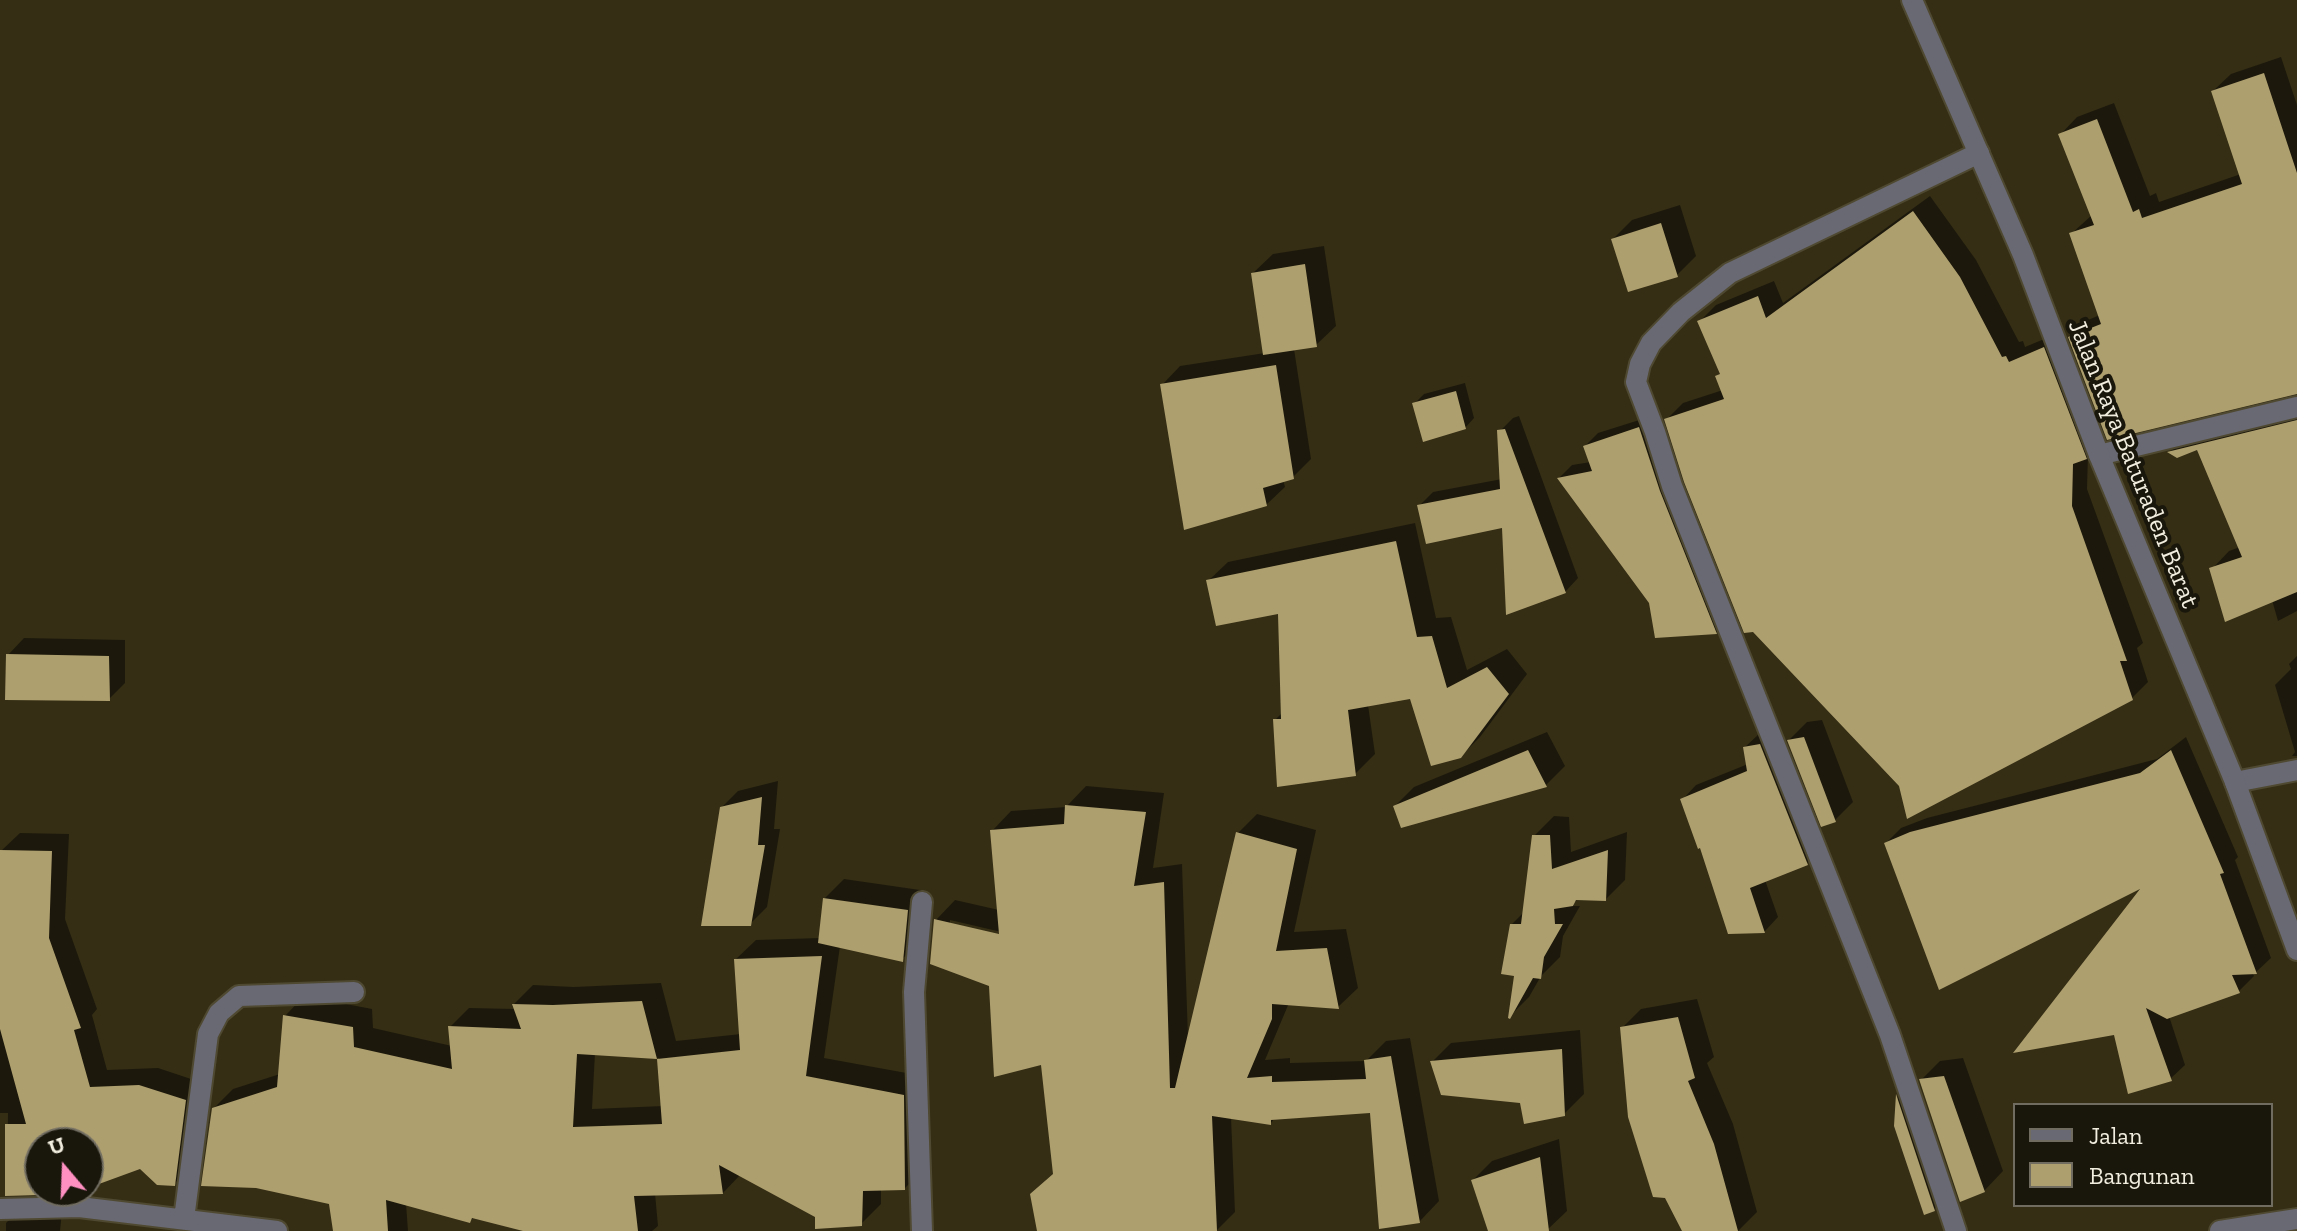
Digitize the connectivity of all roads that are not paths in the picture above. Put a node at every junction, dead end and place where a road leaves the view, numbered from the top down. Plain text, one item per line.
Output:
1 (1912, 0) edge
2 (1979, 153) junction
3 (2297, 407) edge
4 (2099, 455) junction
5 (2297, 770) edge
6 (2235, 782) junction
7 (922, 902) dead end
8 (2297, 950) edge
9 (354, 992) dead end
10 (0, 1209) edge
11 (184, 1219) junction
12 (2297, 1219) edge
13 (277, 1231) edge
14 (922, 1231) edge
15 (1956, 1231) edge
16 (2220, 1231) edge

1 - 2 street, Jalan Raya Baturaden Barat
2 - 4 street, Jalan Raya Baturaden Barat
2 - 15 street
3 - 4 street
4 - 6 street, Jalan Raya Baturaden Barat
5 - 6 street
6 - 8 street, Jalan Raya Baturaden Barat
7 - 14 street
9 - 11 street
10 - 11 street
11 - 13 street
12 - 16 street

